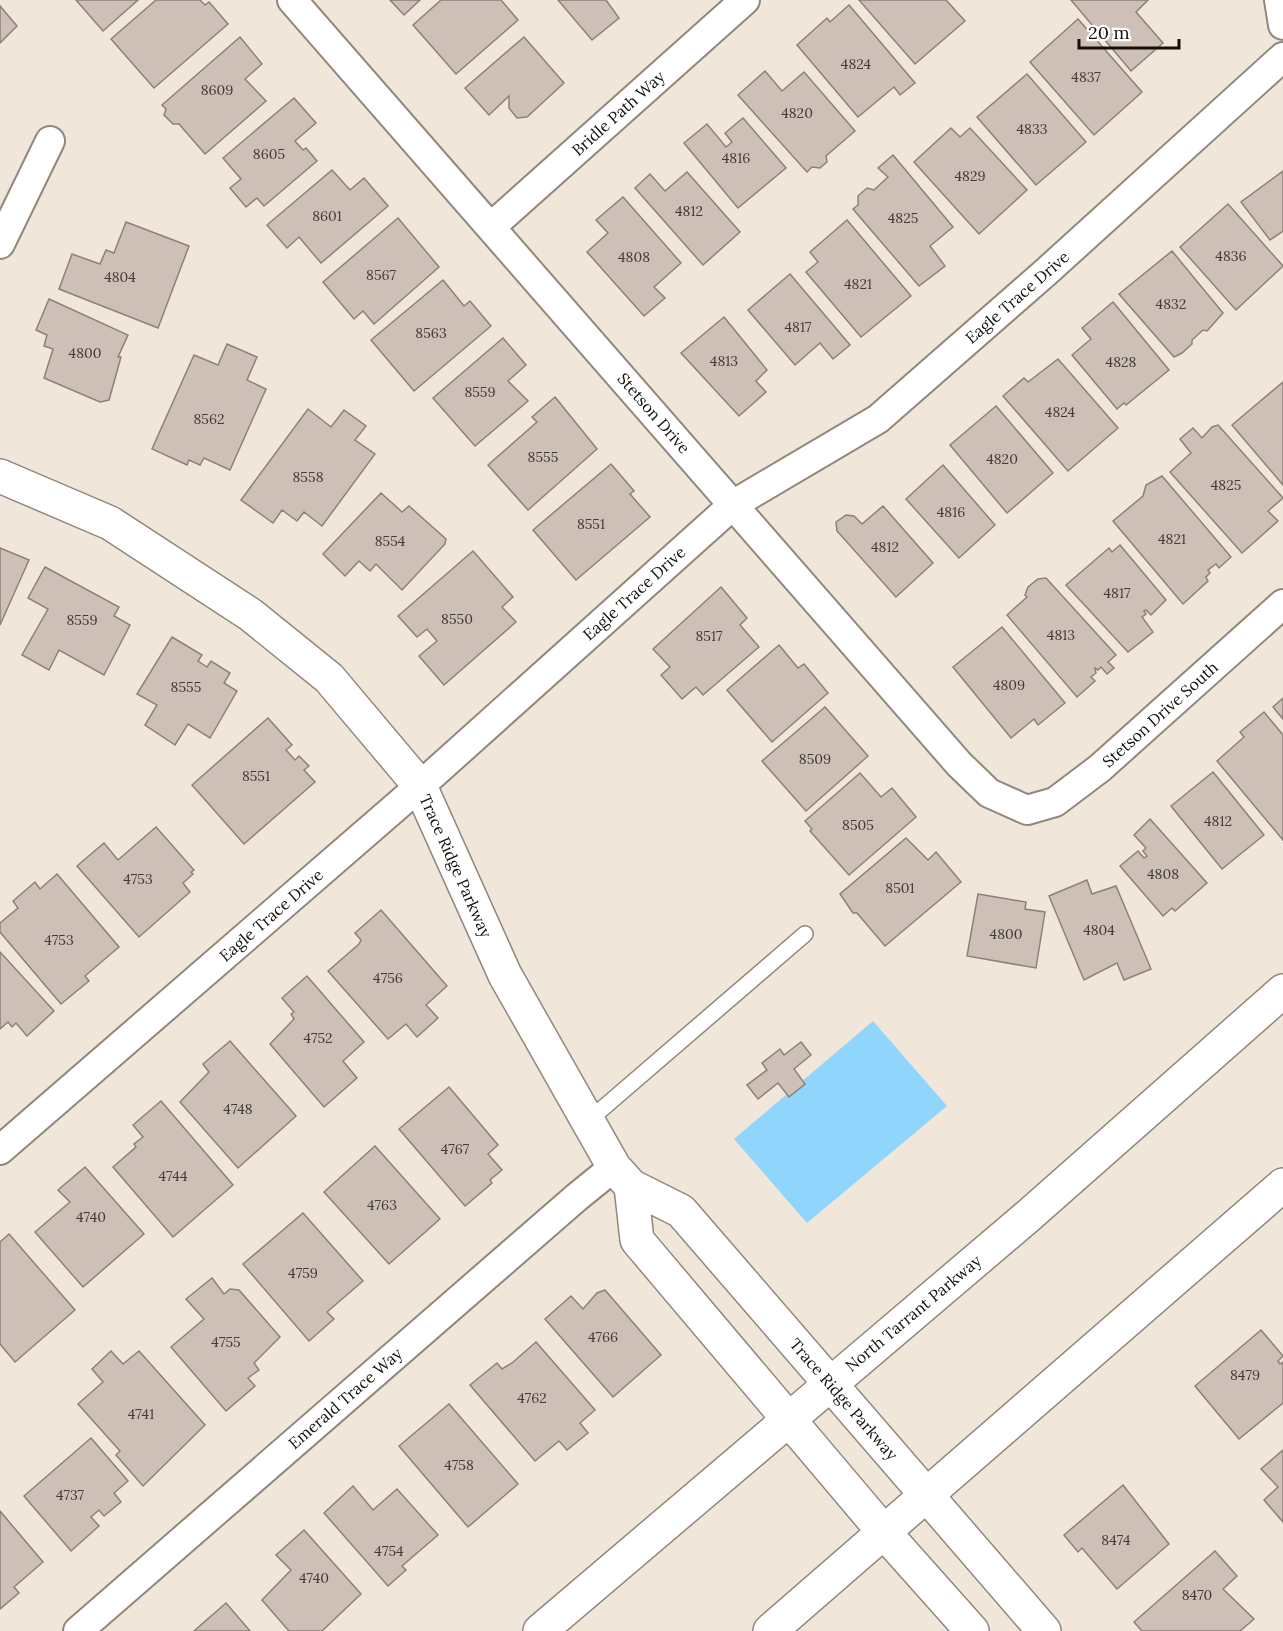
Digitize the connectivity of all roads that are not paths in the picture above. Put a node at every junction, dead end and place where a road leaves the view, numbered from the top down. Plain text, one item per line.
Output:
1 (292, 0) edge
2 (746, 0) edge
3 (1279, 0) edge
4 (1283, 25) edge
5 (1283, 57) edge
6 (50, 141) dead end
7 (491, 227) junction
8 (0, 244) edge
9 (0, 476) edge
10 (734, 504) junction
11 (1283, 604) edge
12 (420, 786) junction
13 (1027, 810) joint
14 (805, 934) dead end
15 (1283, 991) edge
16 (588, 1121) junction
17 (0, 1150) edge
18 (623, 1176) junction
19 (1283, 1185) edge
20 (830, 1384) junction
21 (789, 1419) junction
22 (927, 1493) junction
23 (883, 1531) junction
24 (78, 1631) edge
25 (540, 1631) edge
26 (770, 1631) edge
27 (972, 1631) edge
28 (1044, 1631) edge

1 - 7 street, Stetson Drive
2 - 7 street, Bridle Path Way
3 - 4 street
5 - 10 street, Eagle Trace Drive
6 - 8 street
7 - 10 street, Stetson Drive
9 - 12 street, Trace Ridge Parkway
10 - 12 street, Eagle Trace Drive
10 - 13 street, Stetson Drive
11 - 13 street, Stetson Drive South
12 - 16 street, Trace Ridge Parkway
12 - 17 street, Eagle Trace Drive
14 - 16 lane
15 - 20 street, North Tarrant Parkway
16 - 18 street, Trace Ridge Parkway
18 - 20 street, Trace Ridge Parkway
18 - 21 street, Trace Ridge Parkway
18 - 24 street, Emerald Trace Way
19 - 22 street
20 - 21 street, North Tarrant Parkway
20 - 22 street, Trace Ridge Parkway
21 - 23 street, Trace Ridge Parkway
21 - 25 street, North Tarrant Parkway
22 - 23 street
22 - 28 street, Trace Ridge Parkway
23 - 26 street
23 - 27 street, Trace Ridge Parkway

